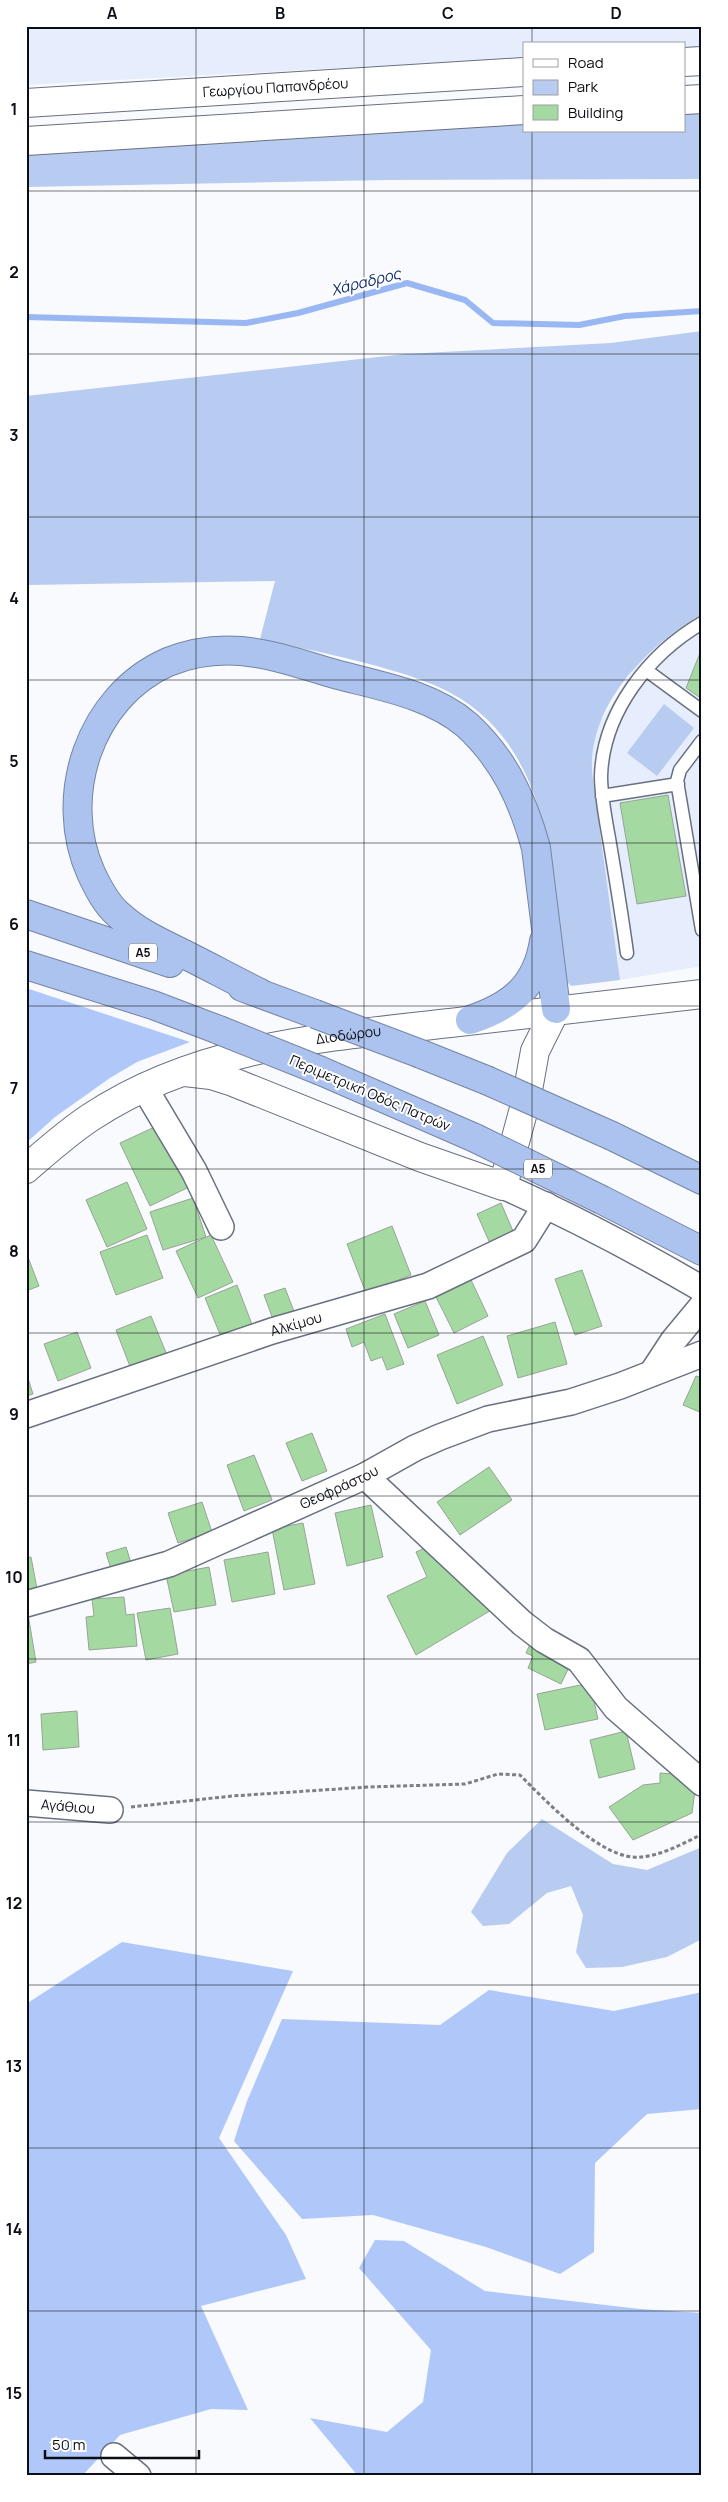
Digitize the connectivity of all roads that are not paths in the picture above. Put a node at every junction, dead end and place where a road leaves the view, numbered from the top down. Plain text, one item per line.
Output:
1 (702, 61) edge
2 (686, 62) edge
3 (523, 72) edge
4 (702, 99) edge
5 (686, 100) edge
6 (26, 104) edge
7 (523, 110) edge
8 (26, 141) edge
9 (702, 623) edge
10 (646, 670) junction
11 (702, 711) edge
12 (702, 741) edge
13 (678, 784) junction
14 (602, 796) junction
15 (26, 914) edge
16 (546, 919) junction
17 (702, 930) edge
18 (627, 953) dead end
19 (26, 965) edge
20 (260, 993) junction
21 (702, 994) edge
22 (556, 1009) junction
23 (470, 1020) junction
24 (181, 1072) junction
25 (144, 1087) junction
26 (26, 1169) edge
27 (702, 1180) edge
28 (503, 1186) junction
29 (546, 1205) junction
30 (221, 1227) dead end
31 (702, 1251) edge
32 (702, 1290) edge
33 (702, 1306) edge
34 (702, 1354) edge
35 (652, 1373) junction
36 (26, 1415) edge
37 (365, 1476) junction
38 (26, 1604) edge
39 (702, 1784) edge
40 (26, 1802) edge
41 (110, 1810) road end
42 (114, 2456) dead end
43 (138, 2476) edge

1 - 2 street
3 - 6 street, Γεωργίου Παπανδρέου
4 - 5 street
7 - 8 street
9 - 10 lane
10 - 11 lane
10 - 14 lane
12 - 13 lane
13 - 14 lane
13 - 17 lane
14 - 18 lane
15 - 20 highway, Α5
16 - 20 highway
16 - 22 highway
16 - 23 highway
19 - 31 highway, Περιμετρική Οδός Πατρών / Α5, bridge
20 - 27 highway, Α5, bridge
21 - 22 street, Διοδώρου
22 - 23 street, Διοδώρου
22 - 28 street
23 - 24 street, Διοδώρου
24 - 25 street, Διοδώρου
24 - 28 street
25 - 26 street, Διοδώρου
25 - 30 street
28 - 29 street
29 - 32 street
29 - 36 street, Αλκίμου
33 - 35 street
34 - 35 street, Θεοφράστου
35 - 37 street, Θεοφράστου
37 - 38 street, Θεοφράστου
37 - 39 street
40 - 41 street, Αγάθιου
42 - 43 street

